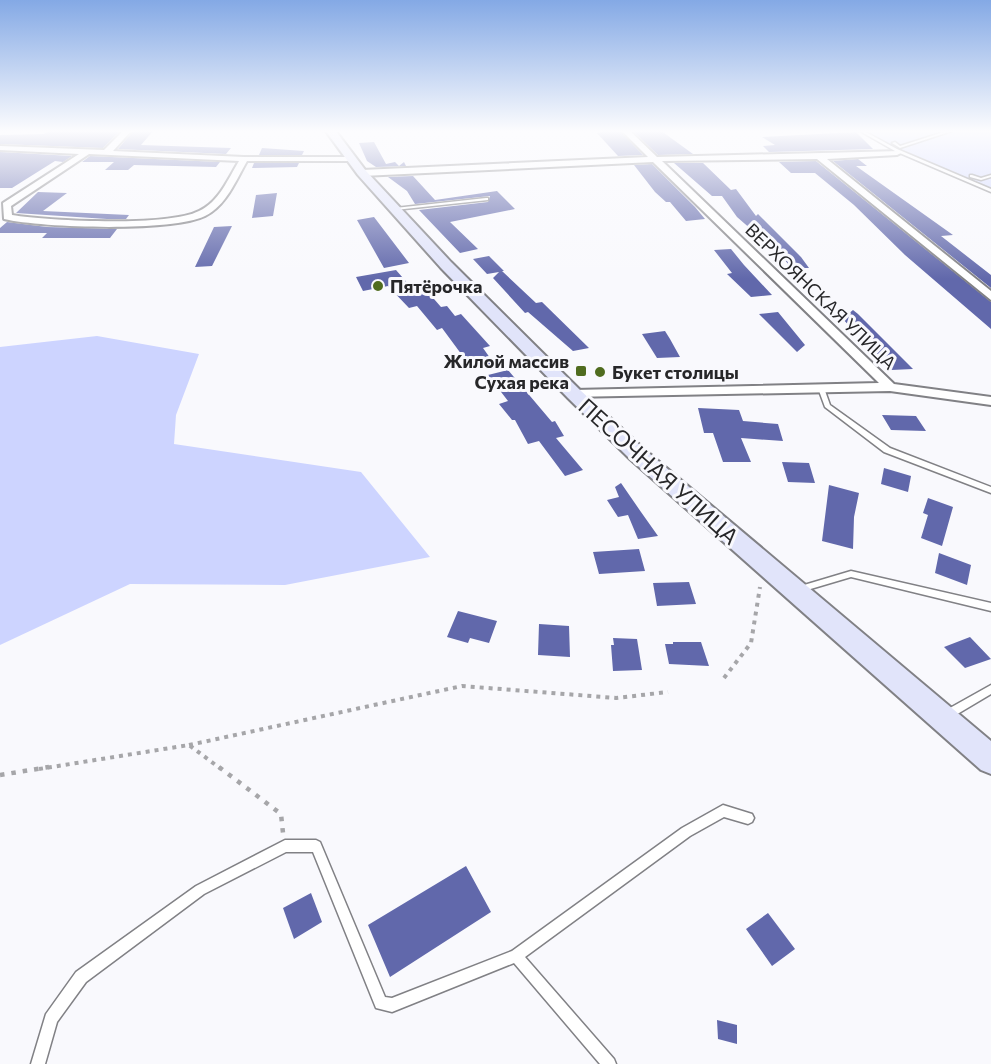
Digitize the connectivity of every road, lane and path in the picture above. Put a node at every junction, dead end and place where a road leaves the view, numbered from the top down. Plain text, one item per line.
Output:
1 (43, 180) edge
2 (232, 180) edge
3 (368, 180) edge
4 (678, 180) edge
5 (847, 180) edge
6 (965, 180) edge
7 (991, 191) edge
8 (486, 198) dead end
9 (3, 205) edge
10 (395, 209) junction
11 (991, 297) edge
12 (890, 387) junction
13 (821, 388) junction
14 (574, 394) junction
15 (991, 401) edge
16 (991, 490) edge
17 (764, 565) junction
18 (794, 591) junction
19 (991, 607) edge
20 (724, 678) dead end
21 (991, 689) edge
22 (668, 692) dead end
23 (942, 718) junction
24 (189, 745) junction
25 (991, 760) edge
26 (0, 775) edge
27 (748, 818) dead end
28 (285, 846) junction
29 (516, 956) junction
30 (38, 1064) edge
31 (609, 1064) edge

1 - 9 street
2 - 9 street
3 - 10 main road, ПЕСОЧНАЯ УЛИЦА
4 - 12 street, ВЕРХОЯНСКАЯ УЛИЦА
5 - 11 street
6 - 7 lane
8 - 10 lane
10 - 14 main road, ПЕСОЧНАЯ УЛИЦА
12 - 13 street
12 - 15 street
13 - 14 street
13 - 16 lane
14 - 17 main road, ПЕСОЧНАЯ УЛИЦА
17 - 18 main road, ПЕСОЧНАЯ УЛИЦА
17 - 20 path
18 - 19 lane
18 - 23 main road, ПЕСОЧНАЯ УЛИЦА
21 - 23 lane
22 - 24 path
23 - 25 main road, ПЕСОЧНАЯ УЛИЦА
24 - 26 path
24 - 28 path
27 - 29 lane
28 - 29 lane
28 - 30 lane
29 - 31 lane

